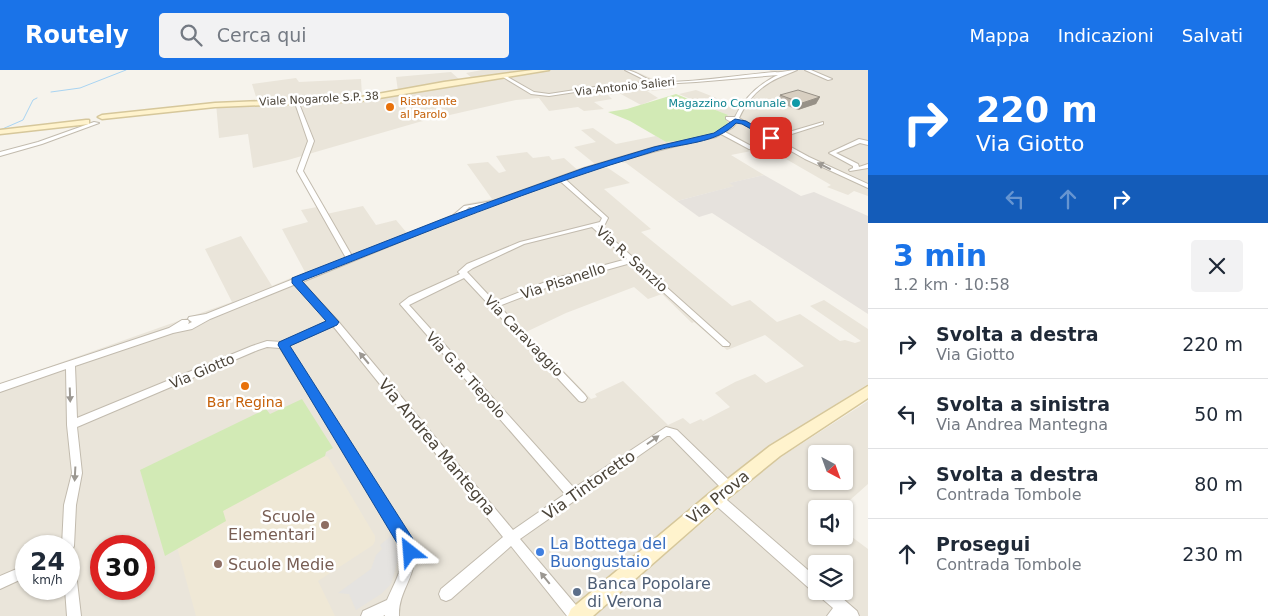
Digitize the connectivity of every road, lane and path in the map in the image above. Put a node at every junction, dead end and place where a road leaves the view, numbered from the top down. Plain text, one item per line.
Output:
1 (546, 70) edge
2 (627, 70) edge
3 (795, 70) edge
4 (807, 70) edge
5 (780, 74) junction
6 (505, 76) junction
7 (830, 79) dead end
8 (653, 83) junction
9 (300, 101) junction
10 (734, 120) junction
11 (90, 121) junction
12 (744, 122) joint
13 (820, 123) dead end
14 (79, 128) junction
15 (1, 132) edge
16 (721, 132) junction
17 (773, 138) junction
18 (868, 143) edge
19 (752, 148) dead end
20 (0, 154) edge
21 (856, 167) junction
22 (866, 167) edge
23 (843, 175) junction
24 (560, 178) junction
25 (868, 186) edge
26 (593, 225) junction
27 (350, 258) junction
28 (632, 260) junction
29 (465, 275) junction
30 (296, 280) junction
31 (494, 305) junction
32 (334, 322) junction
33 (726, 344) dead end
34 (283, 345) junction
35 (70, 364) junction
36 (0, 388) edge
37 (868, 391) edge
38 (582, 398) dead end
39 (72, 425) junction
40 (723, 493) junction
41 (574, 496) junction
42 (69, 535) edge
43 (512, 538) junction
44 (15, 576) edge
45 (808, 577) edge
46 (0, 584) edge
47 (446, 594) dead end
48 (72, 600) edge
49 (832, 600) edge
50 (392, 610) edge
51 (843, 613) edge
52 (74, 616) edge
53 (368, 616) edge
54 (577, 616) edge

1 - 6 street, Viale Nogarole S.P. 38
2 - 8 street
3 - 5 street
4 - 7 street
5 - 8 street, Via Antonio Salieri
5 - 10 street
6 - 8 street, Via Antonio Salieri
6 - 9 street, Viale Nogarole S.P. 38
9 - 11 street, Viale Nogarole S.P. 38
9 - 27 street
10 - 12 street
10 - 16 street
11 - 14 street
11 - 14 street
11 - 15 street, Viale Nogarole S.P. 38
12 - 17 street
13 - 17 street
14 - 20 street
16 - 19 street
16 - 24 street
23 -> 17 street
18 - 21 street
21 - 22 street
21 - 23 street
23 - 25 street
24 - 26 street, Via R. Sanzio
24 - 27 street
26 - 28 street, Via R. Sanzio
26 - 29 street
27 - 30 street
28 - 31 street, Via Pisanello
28 - 33 street, Via R. Sanzio
29 - 31 street, Via Caravaggio
29 - 41 street, Via G.B. Tiepolo
30 - 32 street, Via Andrea Mantegna
30 - 35 street
31 - 38 street, Via Caravaggio
32 - 34 street, Via Giotto
43 -> 32 street, Via Andrea Mantegna
34 - 39 street, Via Giotto
34 - 50 street
35 - 36 street
35 -> 39 street
37 - 40 street, Via Prova
39 -> 42 street
41 -> 40 street, Via Tintoretto
40 - 45 street
40 - 54 street, Via Prova
41 - 43 street, Via Tintoretto
43 - 47 street, Via Tintoretto
54 -> 43 street, Via Andrea Mantegna
44 - 46 street
48 - 52 street
49 - 51 street
50 - 53 street

